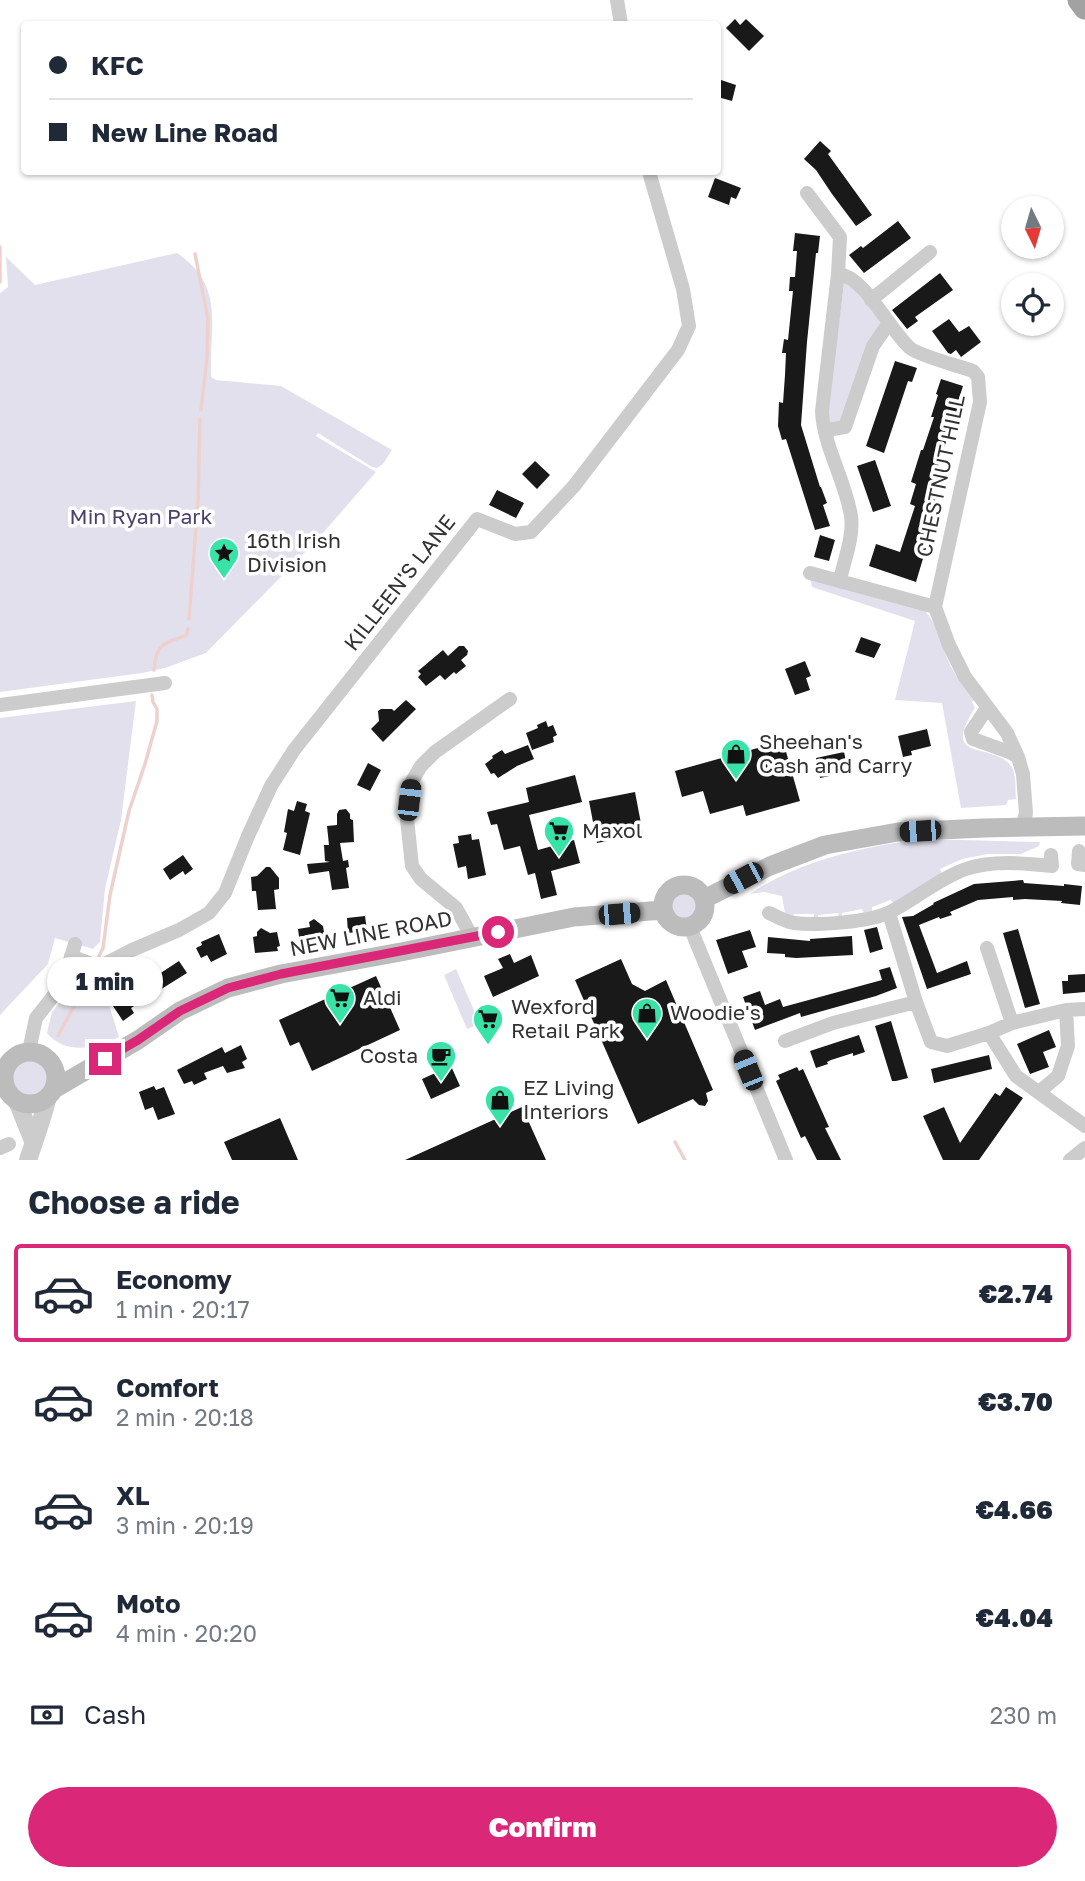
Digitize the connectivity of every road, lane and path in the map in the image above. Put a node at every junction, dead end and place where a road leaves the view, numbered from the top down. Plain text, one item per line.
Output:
1 (617, 0) edge
2 (1079, 0) edge
3 (1085, 8) edge
4 (620, 21) edge
5 (650, 175) edge
6 (807, 193) dead end
7 (930, 252) dead end
8 (838, 274) junction
9 (871, 300) junction
10 (889, 323) junction
11 (826, 433) junction
12 (810, 573) dead end
13 (840, 580) junction
14 (935, 607) junction
15 (164, 683) dead end
16 (510, 699) dead end
17 (0, 705) edge
18 (987, 708) junction
19 (1018, 757) junction
20 (1085, 826) edge
21 (1022, 827) junction
22 (1051, 855) dead end
23 (704, 899) junction
24 (663, 910) junction
25 (769, 913) dead end
26 (889, 913) junction
27 (690, 927) junction
28 (472, 937) junction
29 (987, 948) dead end
30 (916, 1002) junction
31 (1085, 1009) edge
32 (1066, 1010) junction
33 (1012, 1023) junction
34 (989, 1033) junction
35 (785, 1041) dead end
36 (32, 1054) junction
37 (0, 1055) edge
38 (105, 1059) junction
39 (7, 1092) edge
40 (51, 1093) junction
41 (1039, 1093) junction
42 (1085, 1126) edge
43 (33, 1141) junction
44 (1085, 1148) edge
45 (28, 1160) edge
46 (786, 1160) edge
47 (1070, 1160) edge

1 - 4 street
2 - 3 highway
5 - 36 street, KILLEEN'S LANE
6 - 8 street
7 - 9 street
8 - 9 street, CHESTNUT HILL
8 - 11 street
9 - 10 street, CHESTNUT HILL
10 - 11 street
10 - 14 street, CHESTNUT HILL
11 - 13 street
12 - 13 street
13 - 14 street
14 - 18 street
15 - 17 street
16 - 28 street
18 - 19 street
18 - 19 street
19 - 21 street
20 - 21 main road
21 - 23 main road
22 - 26 street
23 - 24 main road
23 - 27 main road
24 - 27 main road
24 - 28 main road, NEW LINE ROAD
25 - 26 street
26 - 30 street
27 - 46 street
28 - 38 main road, NEW LINE ROAD
29 - 33 street
30 - 34 street
30 - 35 street
31 - 32 street
32 - 33 street
32 - 41 street
33 - 34 street
34 - 41 street
36 - 37 main road, NEW LINE ROAD
36 - 38 main road, NEW LINE ROAD
36 - 39 main road
36 - 40 main road
38 - 40 main road, NEW LINE ROAD
39 - 40 main road
39 - 43 street
40 - 43 street
41 - 42 street
43 - 45 street
44 - 47 street

